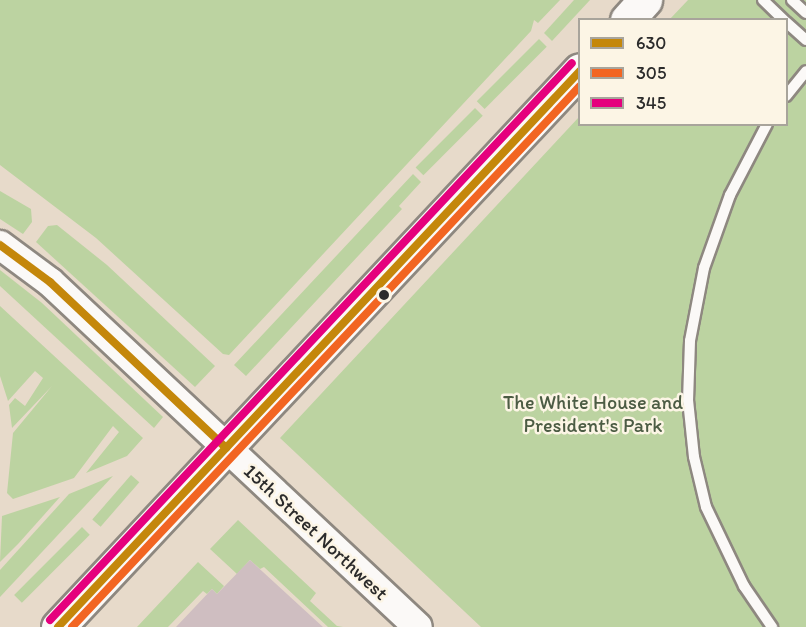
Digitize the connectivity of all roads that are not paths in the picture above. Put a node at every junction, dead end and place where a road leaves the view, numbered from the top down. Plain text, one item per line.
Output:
1 (645, 0) edge
2 (763, 0) edge
3 (792, 0) edge
4 (806, 13) edge
5 (629, 18) edge
6 (782, 18) edge
7 (788, 24) edge
8 (806, 40) edge
9 (578, 71) edge
10 (806, 71) edge
11 (788, 94) edge
12 (766, 126) edge
13 (0, 245) edge
14 (226, 448) junction
15 (58, 627) edge
16 (418, 627) edge
17 (772, 627) edge

1 - 5 highway
2 - 6 lane
3 - 4 lane
7 - 8 lane
9 - 14 highway
10 - 11 lane
12 - 17 lane
13 - 14 main road, 15th Street Northwest
14 - 15 highway
14 - 16 main road, 15th Street Northwest

